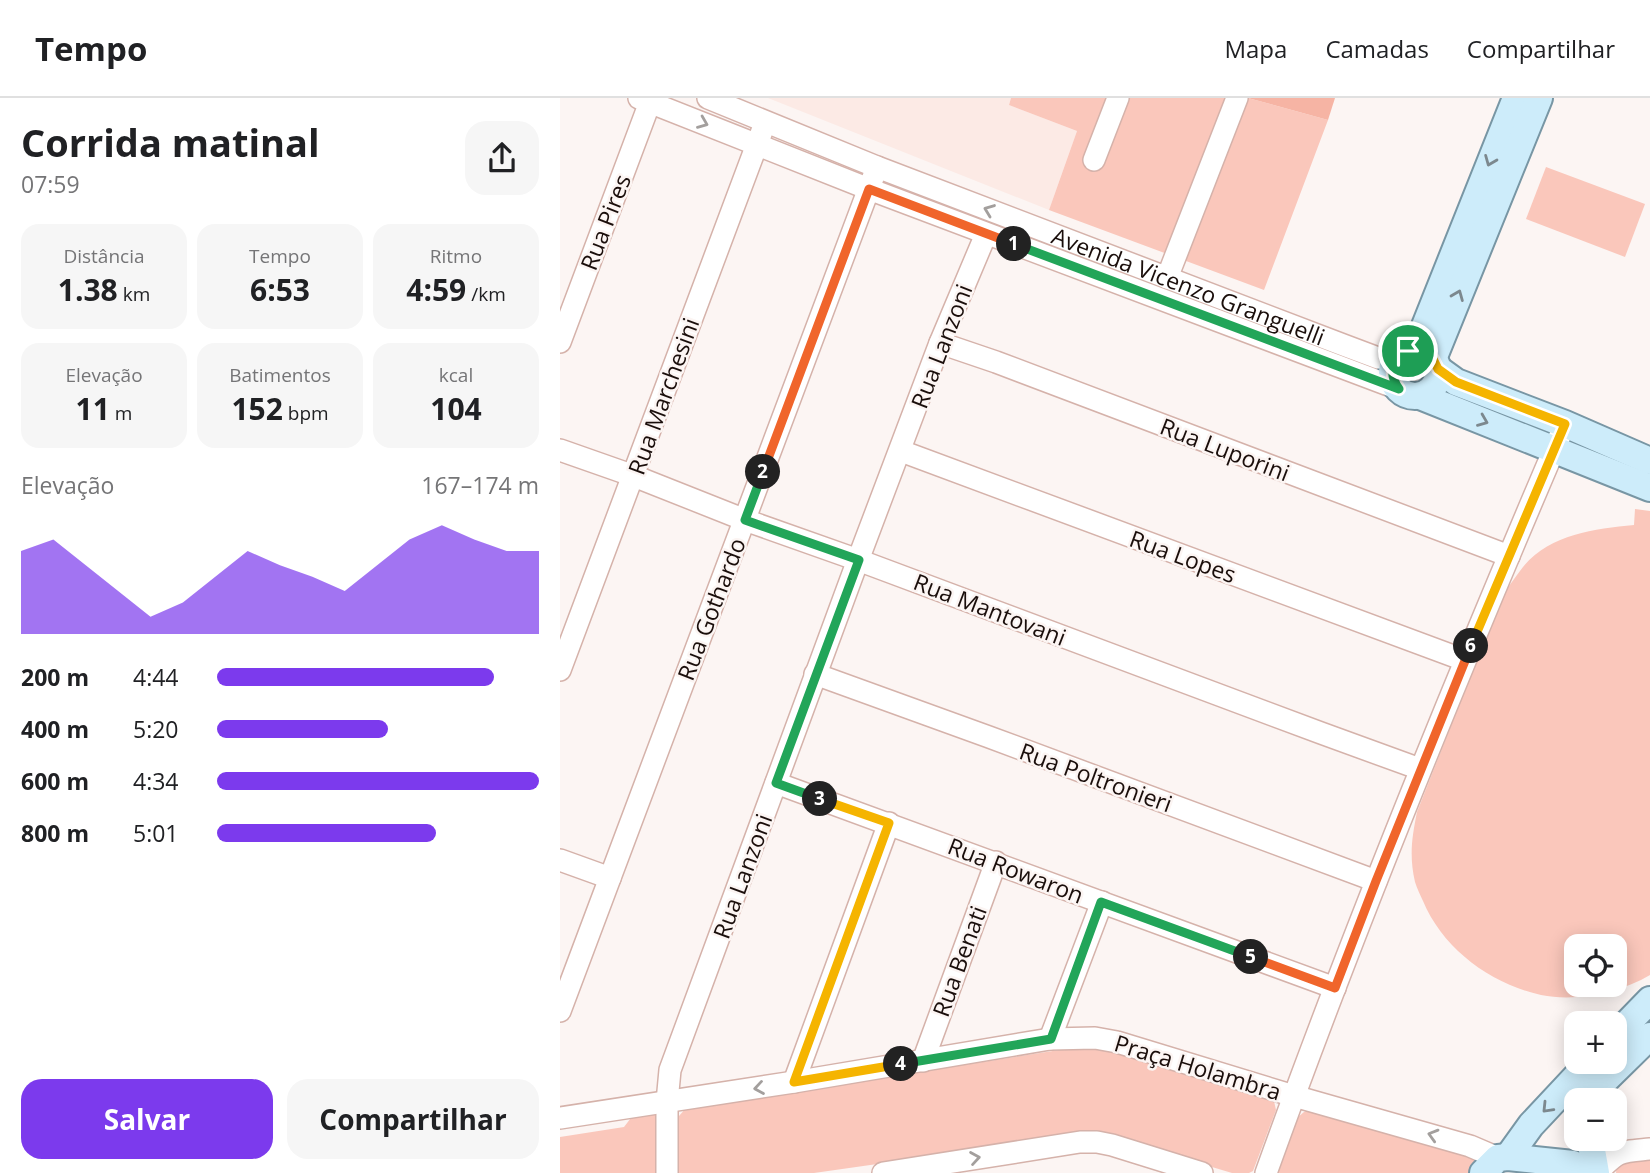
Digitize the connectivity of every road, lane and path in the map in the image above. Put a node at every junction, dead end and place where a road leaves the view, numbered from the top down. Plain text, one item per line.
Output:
1 (708, 98) edge
2 (1118, 98) edge
3 (1237, 98) edge
4 (1516, 98) edge
5 (1539, 98) edge
6 (645, 100) edge
7 (766, 122) junction
8 (757, 144) junction
9 (1094, 160) dead end
10 (877, 167) junction
11 (869, 189) junction
12 (986, 234) junction
13 (1167, 278) junction
14 (560, 342) edge
15 (940, 343) junction
16 (1419, 359) junction
17 (1409, 392) junction
18 (1565, 424) junction
19 (1554, 449) junction
20 (560, 450) edge
21 (901, 451) junction
22 (1650, 461) edge
23 (634, 476) junction
24 (1650, 488) edge
25 (745, 520) junction
26 (1509, 556) junction
27 (859, 560) junction
28 (1464, 660) junction
29 (560, 670) edge
30 (815, 674) junction
31 (1420, 769) junction
32 (776, 783) junction
33 (889, 823) junction
34 (560, 860) edge
35 (996, 862) junction
36 (610, 878) junction
37 (1376, 881) junction
38 (1101, 902) junction
39 (1335, 988) junction
40 (1650, 1000) edge
41 (560, 1011) edge
42 (1627, 1024) edge
43 (1650, 1036) edge
44 (1051, 1039) junction
45 (923, 1061) junction
46 (1580, 1074) edge
47 (794, 1082) junction
48 (1597, 1088) edge
49 (1294, 1096) junction
50 (667, 1102) junction
51 (560, 1118) edge
52 (1650, 1149) edge
53 (1592, 1151) edge
54 (1496, 1162) edge
55 (667, 1173) edge
56 (883, 1173) edge
57 (1202, 1173) edge
58 (1266, 1173) edge
59 (1595, 1173) edge

1 - 7 street, Avenida Vicenzo Granguelli
2 - 9 street
3 - 13 street
4 -> 16 main road
16 -> 5 main road
6 -> 8 street, Avenida Vicenzo Granguelli
6 - 14 street, Rua Pires
7 - 8 street, Rua Marchesini
7 - 10 street, Avenida Vicenzo Granguelli
8 - 11 street, Avenida Vicenzo Granguelli
8 - 23 street, Rua Marchesini
10 - 11 street, Rua Gothardo
13 -> 10 street, Avenida Vicenzo Granguelli
11 - 12 street, Avenida Vicenzo Granguelli
11 - 25 street, Rua Gothardo
12 - 15 street, Rua Lanzoni
12 - 17 street, Avenida Vicenzo Granguelli
13 - 16 street, Avenida Vicenzo Granguelli
15 - 21 street, Rua Lanzoni
15 - 26 street, Rua Luporini
16 - 17 main road
16 - 17 main road
16 - 18 main road, Avenida Vicenzo Granguelli
17 -> 19 main road, Avenida Vicenzo Granguelli
18 - 19 street
18 - 22 main road, Avenida Vicenzo Granguelli
19 - 24 main road, Avenida Vicenzo Granguelli
19 - 26 street
20 - 23 street, Rua Mantovani
21 - 27 street, Rua Lanzoni
21 - 28 street, Rua Lopes
23 - 25 street, Rua Mantovani
23 - 29 street, Rua Marchesini
25 - 27 street, Rua Mantovani
25 - 36 street, Rua Gothardo
26 - 28 street
27 - 30 street, Rua Lanzoni
27 - 31 street, Rua Mantovani
28 - 31 street
30 - 32 street, Rua Lanzoni
30 - 37 street, Rua Poltronieri
31 - 37 street
32 - 33 street, Rua Rowaron
32 - 50 street, Rua Lanzoni
33 - 35 street, Rua Rowaron
33 - 47 street
34 - 36 street
35 - 38 street, Rua Rowaron
35 - 45 street, Rua Benati
36 - 41 street, Rua Gothardo
37 - 39 street
38 - 39 street, Rua Rowaron
38 - 44 street
39 - 49 street
40 - 42 main road
43 - 48 main road
44 - 45 street, Praça Holambra
44 - 49 street, Praça Holambra
45 - 47 street, Praça Holambra
46 -> 54 main road
47 -> 50 street, Praça Holambra
54 -> 49 street, Praça Holambra
49 - 58 street
50 - 51 street, Praça Holambra
50 - 55 street, Rua Lanzoni
52 - 59 street
53 - 59 main road
54 - 59 main road
56 -> 57 street

